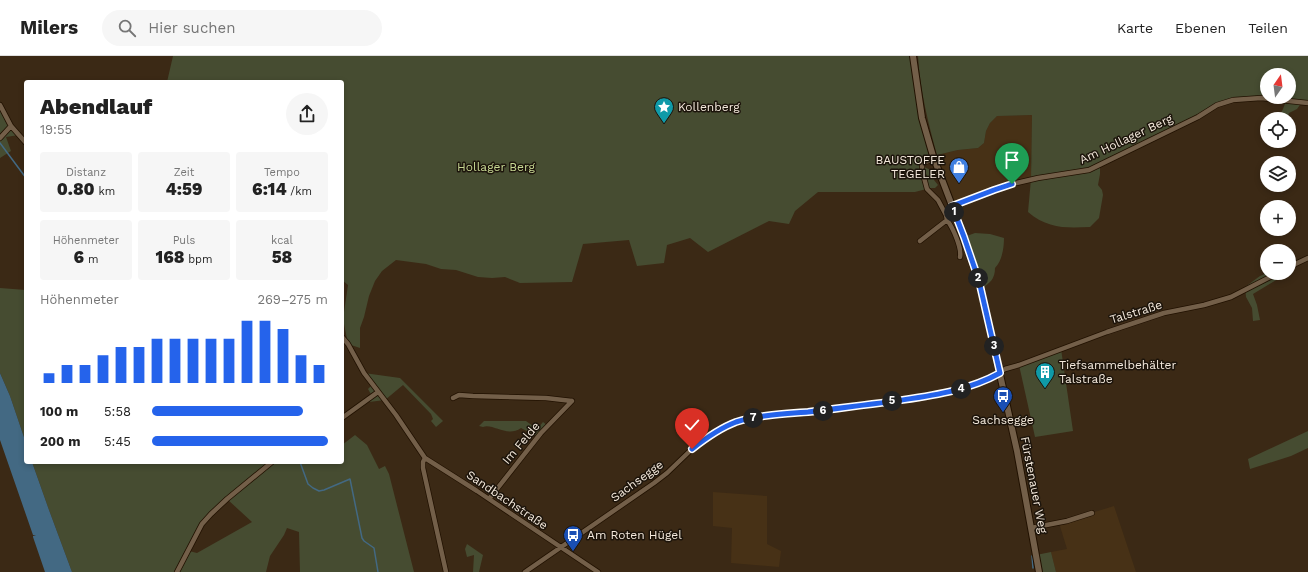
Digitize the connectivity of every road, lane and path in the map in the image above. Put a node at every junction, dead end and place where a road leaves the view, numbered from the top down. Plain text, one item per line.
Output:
1 (913, 56) edge
2 (1308, 103) edge
3 (0, 105) edge
4 (11, 126) junction
5 (0, 138) edge
6 (24, 141) edge
7 (934, 159) junction
8 (952, 206) junction
9 (947, 220) junction
10 (920, 241) dead end
11 (960, 258) dead end
12 (1308, 258) edge
13 (1296, 264) edge
14 (1264, 280) edge
15 (344, 339) edge
16 (1000, 373) junction
17 (378, 392) junction
18 (453, 398) dead end
19 (344, 417) edge
20 (425, 458) junction
21 (270, 464) edge
22 (489, 499) junction
23 (1092, 513) dead end
24 (1031, 528) junction
25 (560, 547) junction
26 (177, 572) edge
27 (446, 572) edge
28 (525, 572) edge
29 (598, 572) edge
30 (1039, 572) edge

1 - 7 street, Fürstenauer Weg
2 - 8 street, Am Hollager Berg
3 - 4 street
4 - 5 street
4 - 6 street
7 - 8 street, Fürstenauer Weg
7 - 9 street
8 - 16 street, Fürstenauer Weg
9 - 10 street
9 - 11 street
12 - 13 street
14 - 16 street, Talstraße
15 - 17 street
16 - 24 street, Fürstenauer Weg
16 - 25 street, Sachsegge
17 - 19 street
17 - 20 street
18 - 22 street, Im Felde
20 - 22 street, Sandbachstraße
20 - 27 street
21 - 26 street
22 - 25 street, Sandbachstraße
23 - 24 street
24 - 30 street, Fürstenauer Weg
25 - 28 street, Sachsegge
25 - 29 street, Sandbachstraße

